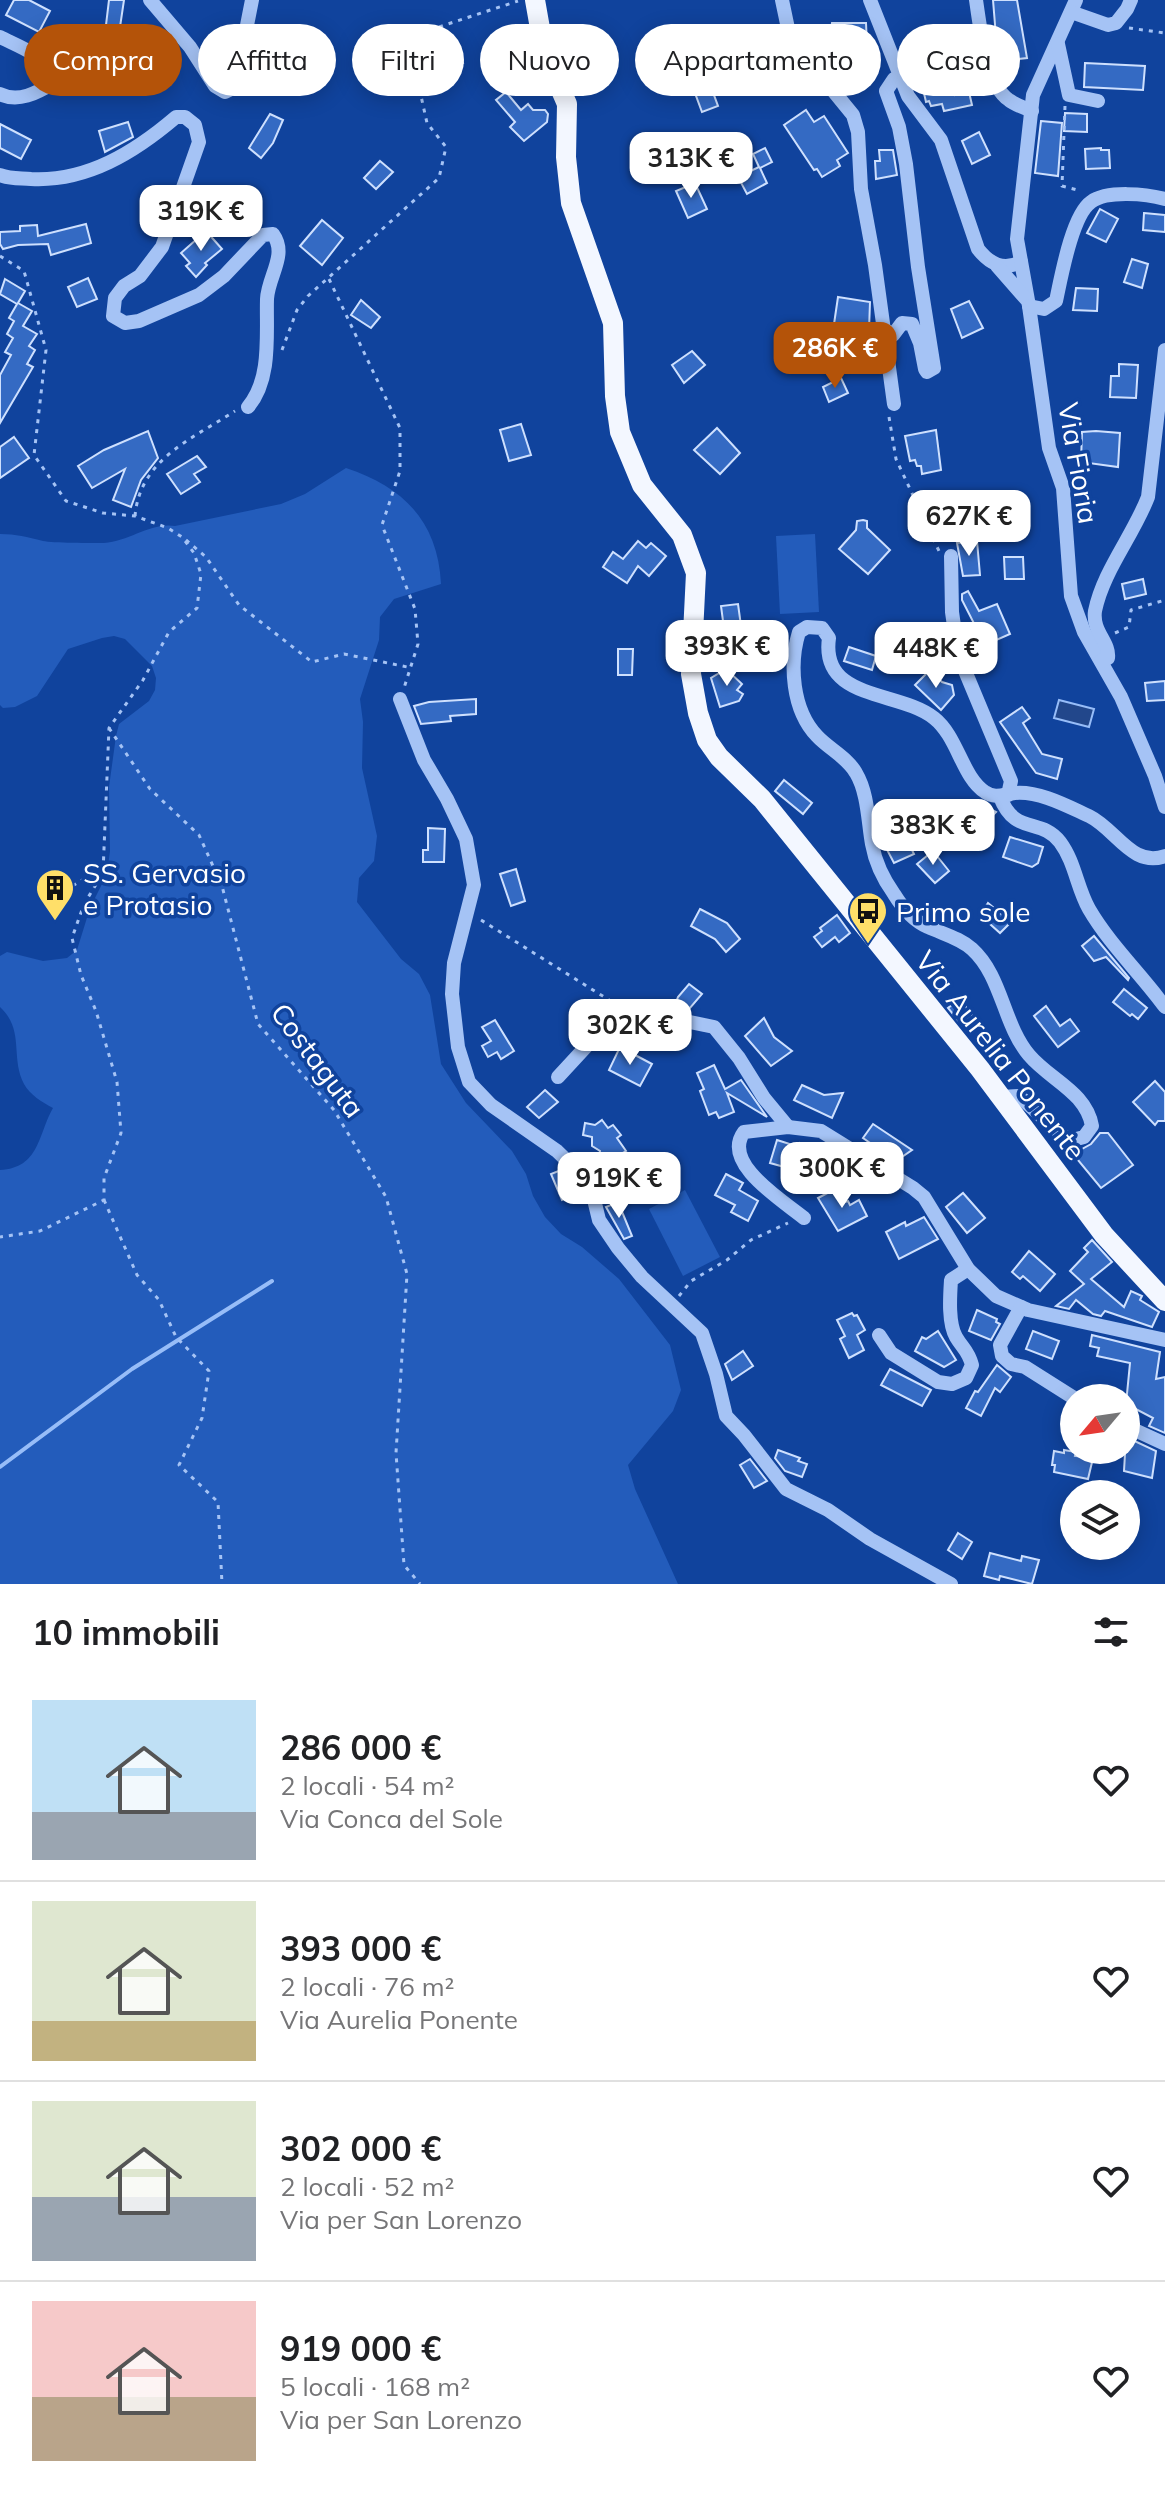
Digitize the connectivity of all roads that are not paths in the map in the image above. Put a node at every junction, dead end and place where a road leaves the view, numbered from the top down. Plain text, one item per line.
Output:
1 (150, 0) edge
2 (252, 0) edge
3 (782, 0) edge
4 (870, 0) edge
5 (976, 0) edge
6 (1131, 0) edge
7 (1074, 6) edge
8 (536, 8) edge
9 (0, 37) edge
10 (1058, 44) junction
11 (897, 67) edge
12 (897, 78) edge
13 (0, 94) edge
14 (908, 96) edge
15 (1098, 101) dead end
16 (1032, 111) junction
17 (0, 175) edge
18 (1165, 199) edge
19 (1021, 262) junction
20 (997, 266) junction
21 (1029, 304) junction
22 (882, 328) junction
23 (1165, 350) edge
24 (253, 402) road end
25 (894, 404) road end
26 (1165, 440) edge
27 (1152, 467) junction
28 (951, 556) road end
29 (1101, 661) junction
30 (400, 699) road end
31 (1004, 796) junction
32 (1165, 807) edge
33 (1165, 856) edge
34 (1165, 1007) edge
35 (558, 1077) dead end
36 (1001, 1097) junction
37 (788, 1127) junction
38 (804, 1218) road end
39 (968, 1269) junction
40 (1165, 1301) edge
41 (1021, 1307) junction
42 (879, 1335) dead end
43 (1165, 1340) edge
44 (1060, 1388) edge
45 (1140, 1432) edge
46 (1165, 1444) edge
47 (951, 1584) edge

1 - 2 street
3 - 22 street
4 - 11 street
5 - 16 street
6 - 7 street
7 - 10 street, Via Fioria
8 - 36 main road, Via Aurelia Ponente
9 - 13 street
10 - 15 street
10 - 16 street, Via Fioria
12 - 22 street
14 - 20 street
16 - 19 street, Via Fioria
17 - 24 street
18 - 21 street
19 - 20 street
19 - 21 street, Via Fioria
20 - 21 street
21 - 29 street, Via Fioria
22 - 25 street
23 - 27 street
26 - 27 street
27 - 29 street
28 - 31 street
29 - 32 street, Via Fioria
30 - 47 street
31 - 33 street
31 - 34 street
31 - 36 street
35 - 37 street
36 - 40 main road, Via Aurelia Ponente
37 - 38 street
37 - 39 street
39 - 41 street
39 - 42 street
41 - 43 street
41 - 44 street
45 - 46 street

